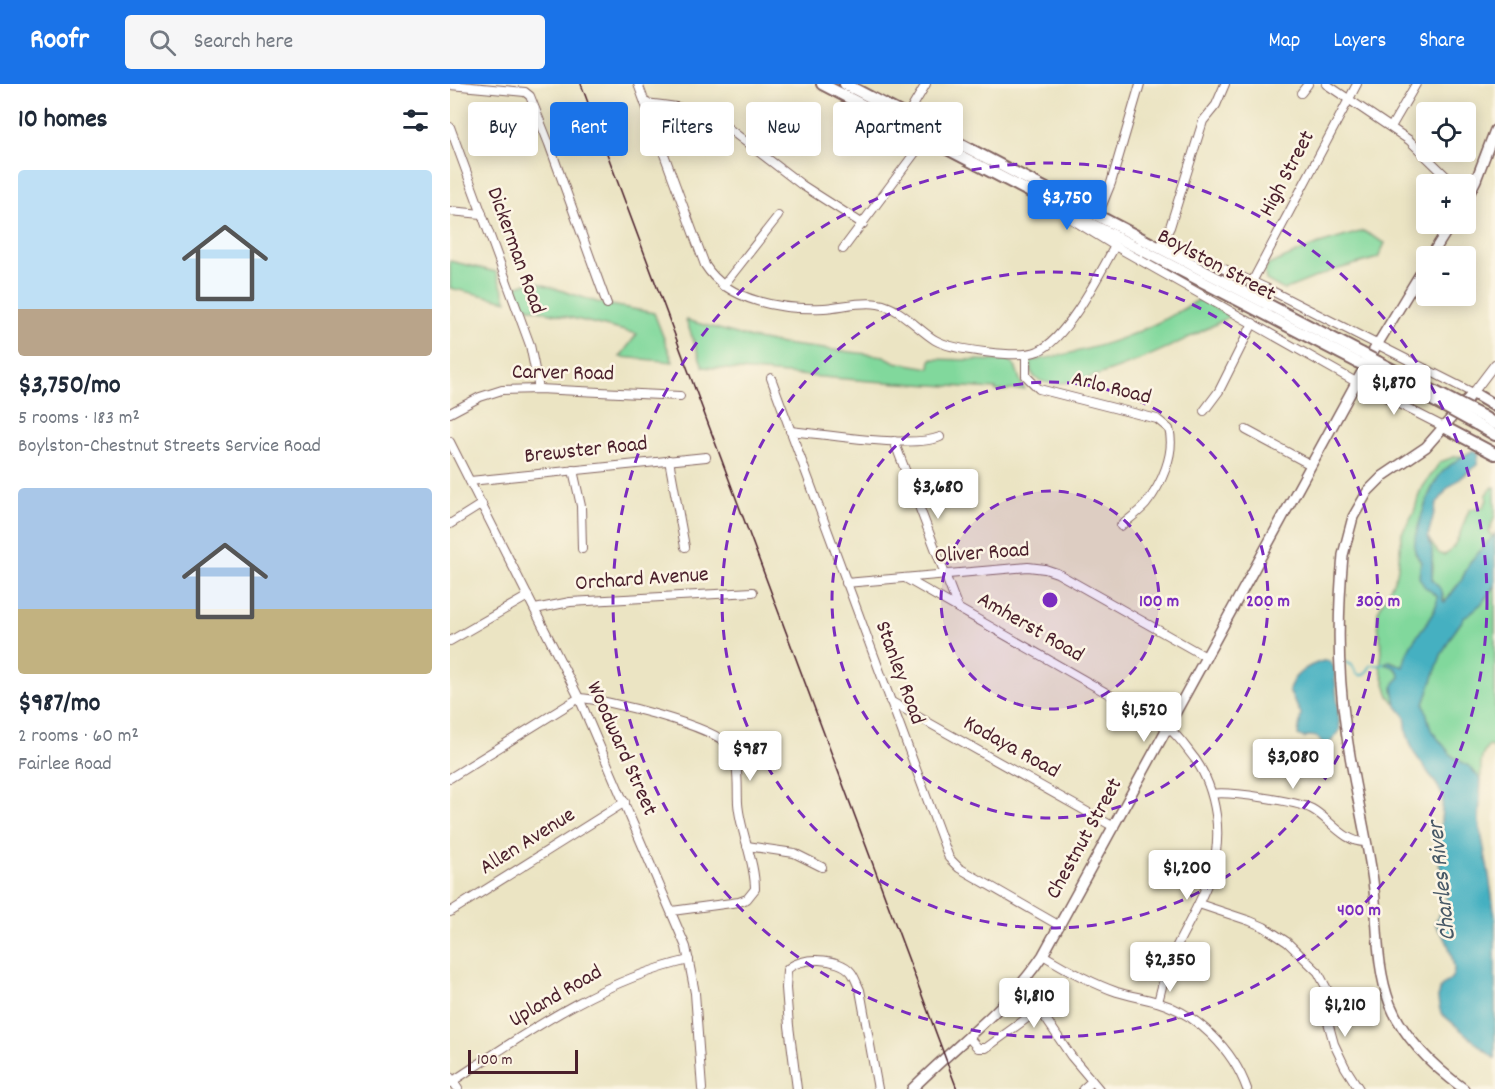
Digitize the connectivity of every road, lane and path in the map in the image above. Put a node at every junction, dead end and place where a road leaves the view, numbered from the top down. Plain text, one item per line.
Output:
1 (638, 84) edge
2 (822, 84) edge
3 (845, 84) edge
4 (926, 84) edge
5 (1140, 84) edge
6 (1225, 84) edge
7 (1308, 84) edge
8 (1326, 84) edge
9 (1357, 84) edge
10 (1416, 84) edge
11 (450, 85) edge
12 (480, 86) edge
13 (1301, 93) dead end
14 (1349, 99) junction
15 (645, 102) edge
16 (857, 102) edge
17 (880, 102) edge
18 (916, 102) edge
19 (450, 127) edge
20 (1391, 127) junction
21 (1495, 130) edge
22 (734, 133) edge
23 (963, 145) edge
24 (665, 156) edge
25 (913, 156) edge
26 (960, 156) edge
27 (1444, 174) edge
28 (1476, 180) edge
29 (1033, 194) junction
30 (450, 211) edge
31 (482, 214) junction
32 (1098, 215) junction
33 (778, 216) dead end
34 (863, 224) junction
35 (1115, 246) junction
36 (1160, 247) junction
37 (843, 249) dead end
38 (1416, 280) edge
39 (1252, 282) junction
40 (723, 286) junction
41 (607, 304) dead end
42 (1253, 323) junction
43 (1377, 344) junction
44 (1026, 354) junction
45 (1359, 357) junction
46 (1495, 364) edge
47 (771, 378) dead end
48 (1356, 382) junction
49 (539, 389) junction
50 (1473, 393) junction
51 (680, 396) dead end
52 (1495, 406) edge
53 (1204, 411) dead end
54 (450, 413) edge
55 (1479, 420) junction
56 (1495, 424) edge
57 (1444, 427) junction
58 (1246, 430) dead end
59 (790, 431) junction
60 (1495, 435) edge
61 (940, 437) dead end
62 (894, 441) junction
63 (450, 442) edge
64 (1495, 454) edge
65 (706, 457) dead end
66 (669, 460) junction
67 (1311, 465) junction
68 (573, 470) junction
69 (470, 481) junction
70 (482, 504) junction
71 (450, 524) edge
72 (1121, 526) dead end
73 (685, 547) dead end
74 (582, 549) dead end
75 (945, 574) junction
76 (905, 578) junction
77 (846, 583) junction
78 (753, 592) dead end
79 (528, 596) junction
80 (958, 608) junction
81 (535, 609) junction
82 (450, 641) edge
83 (1206, 657) junction
84 (579, 698) junction
85 (890, 701) junction
86 (1168, 728) junction
87 (450, 778) edge
88 (1212, 794) junction
89 (625, 802) junction
90 (1114, 827) junction
91 (1366, 842) junction
92 (747, 846) junction
93 (822, 867) dead end
94 (1199, 904) junction
95 (672, 911) junction
96 (450, 912) edge
97 (1059, 926) junction
98 (1043, 955) junction
99 (689, 960) junction
100 (1158, 1002) junction
101 (969, 1038) junction
102 (451, 1080) edge
103 (1092, 1081) junction
104 (458, 1089) edge
105 (702, 1089) edge
106 (797, 1089) edge
107 (878, 1089) edge
108 (912, 1089) edge
109 (1083, 1089) edge
110 (1099, 1089) edge
111 (1247, 1089) edge
112 (1359, 1089) edge
113 (1464, 1089) edge

1 - 15 street
2 - 16 highway, Boylston Street
3 - 17 highway, Boylston Street
4 - 18 street
5 - 32 street
6 - 36 street
7 - 13 street
8 - 14 street
9 - 14 street, High Street
10 - 20 street
11 - 12 street
12 - 41 street
14 - 20 street
14 - 39 street, High Street
19 - 31 street, Dickerman Road
20 - 27 street
21 - 28 main road
22 - 34 street
23 - 32 highway, Boylston Street
24 - 40 street
25 - 34 street
26 - 29 highway, Boylston Street
29 - 35 street
29 - 45 highway, Boylston Street
30 - 31 street
31 - 49 street, Dickerman Road
32 - 36 highway, Boylston Street
33 - 40 street
34 - 37 street
35 - 42 street
35 - 44 street
36 - 39 street
36 - 45 highway, Boylston Street
38 - 43 main road, Chestnut Street
39 - 43 street
40 - 44 street
42 - 48 street
42 - 53 street
43 - 48 main road, Chestnut Street
43 - 50 street
44 - 72 street, Arlo Road
45 - 55 highway, Boylston Street, bridge
46 - 50 street
47 - 59 street, Stanley Road
48 - 57 street
48 - 67 main road, Chestnut Street
49 - 51 street, Carver Road
49 - 54 street, Carver Road
50 - 52 highway
50 - 57 main road
55 - 56 highway, Boylston Street
55 - 60 highway, Boylston Street
57 - 64 highway
57 - 91 main road
58 - 67 street
59 - 62 street
59 - 77 street, Stanley Road
61 - 62 street
62 - 75 street
63 - 69 street, Woodward Street
65 - 66 street, Brewster Road
66 - 68 street, Brewster Road
66 - 73 street
67 - 83 main road, Chestnut Street
68 - 69 street, Brewster Road
68 - 74 street
69 - 70 street, Woodward Street
70 - 71 street
70 - 79 street, Woodward Street
75 - 76 street, Oliver Road
75 - 80 street
75 - 83 street, Oliver Road
76 - 77 street, Oliver Road
76 - 80 street, Amherst Road
77 - 85 street, Stanley Road
78 - 81 street, Orchard Avenue
79 - 81 street, Woodward Street
79 - 82 street
80 - 86 street, Amherst Road
81 - 84 street, Woodward Street
83 - 86 main road, Chestnut Street
84 - 87 street
84 - 89 street, Woodward Street
84 - 92 street
85 - 90 street, Kodaya Road
85 - 97 street, Stanley Road
86 - 88 street, Amherst Road
86 - 90 main road, Chestnut Street
88 - 91 street
88 - 94 street, Amherst Road
89 - 95 street, Woodward Street
89 - 96 street, Allen Avenue
90 - 97 main road, Chestnut Street
91 - 113 main road
92 - 93 street
92 - 95 street
94 - 100 street, Amherst Road
94 - 112 street
95 - 99 street, Woodward Street
97 - 98 main road, Chestnut Street
98 - 100 street
98 - 101 main road, Chestnut Street
99 - 102 street, Upland Road
99 - 105 street, Woodward Street
100 - 111 street
101 - 103 street
101 - 108 main road, Chestnut Street
102 - 104 street
103 - 109 street
103 - 110 street
106 - 107 street

